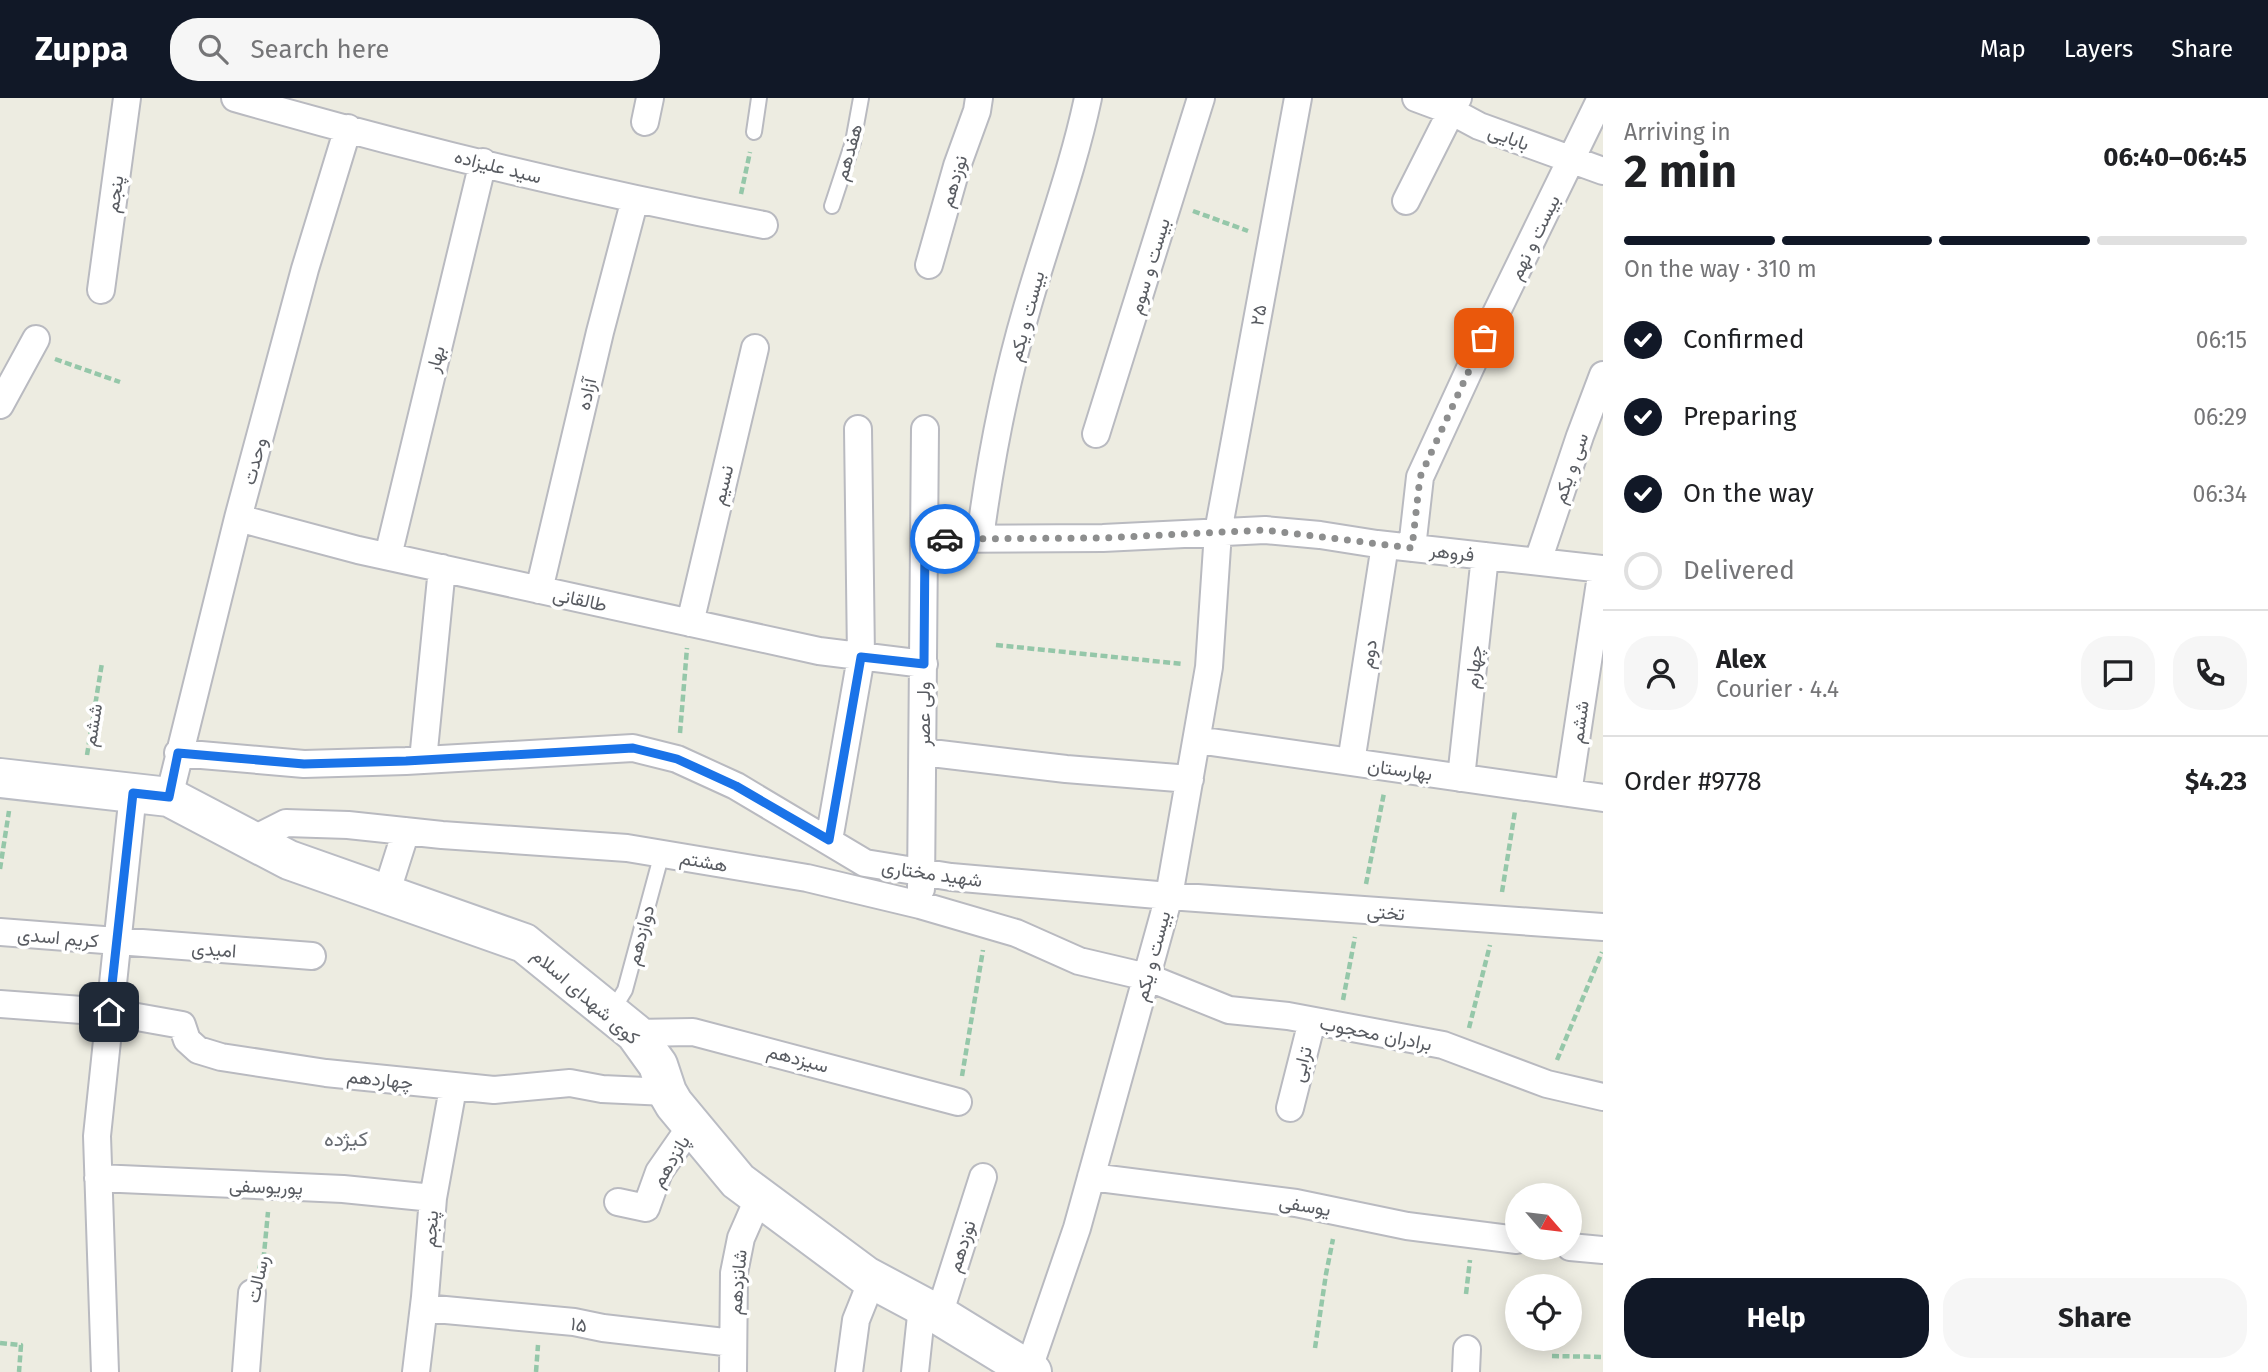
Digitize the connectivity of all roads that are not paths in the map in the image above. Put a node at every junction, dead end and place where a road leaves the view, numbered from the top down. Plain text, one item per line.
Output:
1 (127, 98) edge
2 (235, 98) edge
3 (759, 98) edge
4 (861, 98) edge
5 (979, 98) edge
6 (1088, 98) edge
7 (1201, 98) edge
8 (1298, 98) edge
9 (1416, 98) edge
10 (1601, 98) edge
11 (1454, 104) edge
12 (348, 128) junction
13 (754, 132) road end
14 (1571, 160) junction
15 (483, 162) junction
16 (1603, 171) edge
17 (635, 199) junction
18 (1406, 201) dead end
19 (832, 206) dead end
20 (764, 225) dead end
21 (929, 265) dead end
22 (101, 290) dead end
23 (33, 345) road end
24 (755, 348) dead end
25 (1603, 376) edge
26 (0, 405) edge
27 (858, 429) dead end
28 (925, 429) dead end
29 (1096, 434) dead end
30 (238, 518) junction
31 (1218, 532) junction
32 (980, 538) junction
33 (925, 539) junction
34 (1385, 545) junction
35 (1412, 548) junction
36 (388, 556) junction
37 (1485, 556) junction
38 (1538, 561) junction
39 (442, 568) junction
40 (1602, 569) edge
41 (539, 590) junction
42 (690, 623) junction
43 (861, 657) junction
44 (924, 664) junction
45 (1198, 740) junction
46 (923, 752) junction
47 (178, 753) junction
48 (423, 760) junction
49 (1351, 762) junction
50 (7, 778) edge
51 (1461, 778) junction
52 (1190, 779) junction
53 (1568, 793) junction
54 (151, 795) junction
55 (1603, 798) edge
56 (406, 831) junction
57 (252, 840) junction
58 (829, 840) junction
59 (662, 853) junction
60 (923, 872) junction
61 (386, 894) junction
62 (1169, 896) junction
63 (920, 905) junction
64 (1603, 927) edge
65 (0, 932) edge
66 (116, 942) junction
67 (312, 956) dead end
68 (1147, 978) junction
69 (0, 1004) edge
70 (109, 1012) junction
71 (1312, 1021) junction
72 (623, 1023) junction
73 (453, 1087) junction
74 (667, 1092) junction
75 (1603, 1097) edge
76 (958, 1102) road end
77 (1290, 1108) dead end
78 (691, 1126) junction
79 (983, 1177) dead end
80 (1091, 1177) junction
81 (98, 1178) junction
82 (759, 1197) junction
83 (433, 1198) junction
84 (618, 1202) dead end
85 (1505, 1238) edge
86 (1582, 1248) edge
87 (1603, 1250) edge
88 (872, 1280) junction
89 (252, 1293) road end
90 (424, 1308) junction
91 (930, 1310) junction
92 (733, 1343) junction
93 (1030, 1370) edge
94 (105, 1372) edge
95 (246, 1372) edge
96 (416, 1372) edge
97 (733, 1372) edge
98 (849, 1372) edge
99 (915, 1372) edge

1 - 22 street, پنجم
2 - 12 street, سید علیزاده
3 - 13 lane
4 - 19 lane, هفدهم
5 - 21 street, نوزدهم
6 - 32 street, بیست و یکم
7 - 29 street, بیست و سوم
8 - 31 street, ۲۵
9 - 11 street, بابایی
10 - 14 street, بیست و نهم
11 - 14 street, بابایی
11 - 18 street
12 - 15 street, سید علیزاده
12 - 30 street, وحدت
14 - 16 street, بابایی
14 - 35 street, بیست و نهم
15 - 17 street, سید علیزاده
15 - 36 street, بهار
17 - 20 street, سید علیزاده
17 - 41 street, آزاده
23 - 26 street
24 - 42 street, نسیم
25 - 38 street, سی و یکم
27 - 43 street
28 - 33 street, ولی عصر
30 - 36 street, طالقانی
30 - 47 street, وحدت
31 - 32 street, فروهر
31 - 34 street, فروهر
31 - 45 street, بیست و یکم
32 - 33 street, فروهر
33 - 44 street, ولی عصر
34 - 35 street, فروهر
34 - 49 street, دوم
35 - 37 street, فروهر
36 - 39 street, طالقانی
37 - 38 street, فروهر
37 - 51 street, چهارم
38 - 40 street, فروهر
39 - 41 street, طالقانی
39 - 48 street
40 - 53 street, ششم
41 - 42 street, طالقانی
42 - 43 street, طالقانی
43 - 44 street, طالقانی
43 - 58 street
44 - 46 street, ولی عصر
45 - 49 street, بهارستان
45 - 52 street, بیست و یکم
46 - 52 street
46 - 60 street, ولی عصر
47 - 48 street, شهید مختاری
47 - 54 street, وحدت
48 - 58 street, شهید مختاری
49 - 51 street, بهارستان
50 - 54 main road, کوی شهدای اسلام
51 - 53 street, بهارستان
52 - 62 street, بیست و یکم
53 - 55 street, بهارستان
54 - 57 main road, کوی شهدای اسلام
54 - 66 street, وحدت
56 - 57 street, هشتم
56 - 59 street, هشتم
56 - 61 street
57 - 61 main road, کوی شهدای اسلام
58 - 60 street, شهید مختاری
59 - 63 street, هشتم
59 - 72 lane, دوازدهم
60 - 62 street, شهید مختاری
60 - 63 street, ولی عصر
61 - 72 main road, کوی شهدای اسلام
62 - 64 street, تختی
62 - 68 street, بیست و یکم
63 - 68 street, هشتم
65 - 66 street, کریم اسدی
66 - 67 street, امیدی
66 - 70 street
68 - 71 street, برادران محجوب
68 - 80 street, بیست و یکم
69 - 70 street, چهاردهم
70 - 73 street, چهاردهم
70 - 81 street
71 - 75 street, برادران محجوب
71 - 77 street, ترابی
72 - 74 main road, کوی شهدای اسلام
72 - 76 street, سیزدهم
73 - 74 street, چهاردهم
73 - 83 street, پنجم
74 - 78 main road, کوی شهدای اسلام
78 - 82 main road, کوی شهدای اسلام
78 - 84 street, پانزدهم
79 - 91 street, نوزدهم
80 - 85 street, یوسفی
80 - 93 street, بیست و یکم
81 - 83 street, پوریوسفی
81 - 94 street
82 - 88 main road, کوی شهدای اسلام
82 - 92 street, شانزدهم
83 - 90 street, پنجم
86 - 87 street
88 - 91 main road, کوی شهدای اسلام
88 - 98 street
89 - 95 street, رسالت
90 - 92 street, ۱۵
90 - 96 street, پنجم
91 - 93 main road, کوی شهدای اسلام
91 - 99 street, نوزدهم
92 - 97 street, شانزدهم

